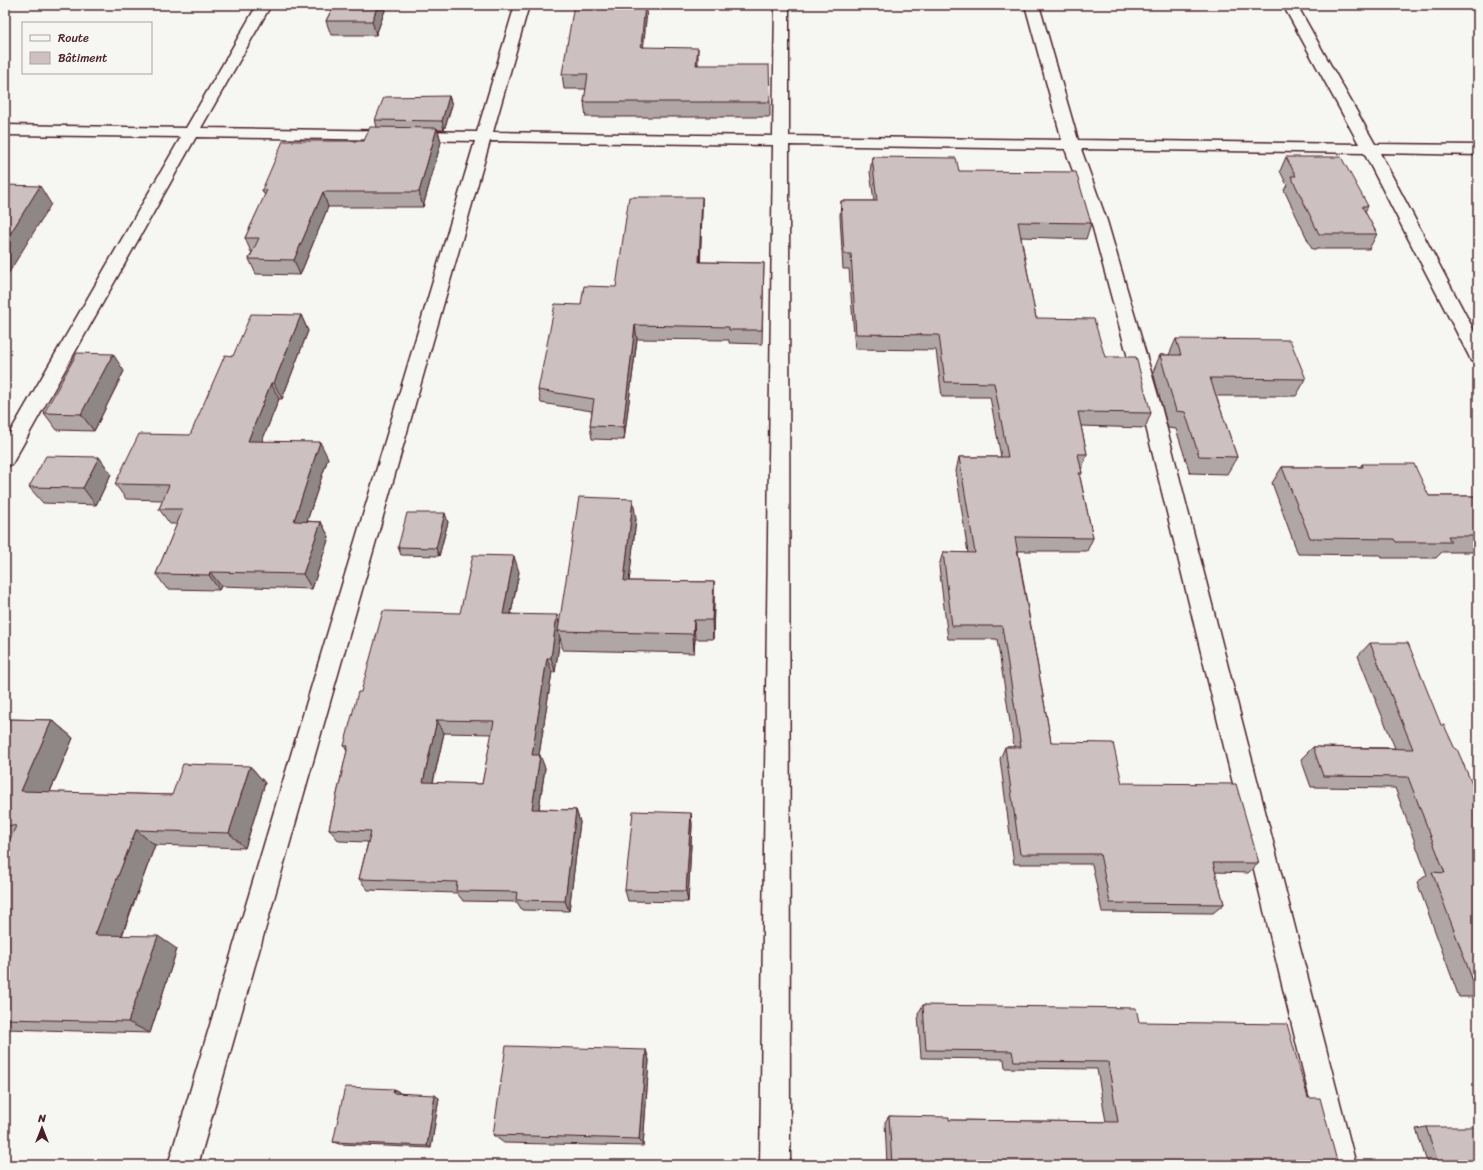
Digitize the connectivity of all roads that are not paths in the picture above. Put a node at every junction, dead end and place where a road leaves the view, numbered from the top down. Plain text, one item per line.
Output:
1 (264, 5) edge
2 (522, 5) edge
3 (782, 5) edge
4 (1032, 5) edge
5 (1290, 5) edge
6 (5, 130) edge
7 (192, 132) junction
8 (484, 136) junction
9 (781, 140) junction
10 (1071, 144) junction
11 (1368, 148) junction
12 (1478, 150) edge
13 (1478, 356) edge
14 (5, 459) edge
15 (183, 1165) edge
16 (775, 1165) edge
17 (1341, 1165) edge

1 - 7 street
2 - 8 street
3 - 9 street
4 - 10 street
5 - 11 street
6 - 7 street
7 - 8 street
7 - 14 street
8 - 9 street
8 - 15 street
9 - 10 street
9 - 16 street
10 - 11 street
10 - 17 street
11 - 12 street
11 - 13 street

